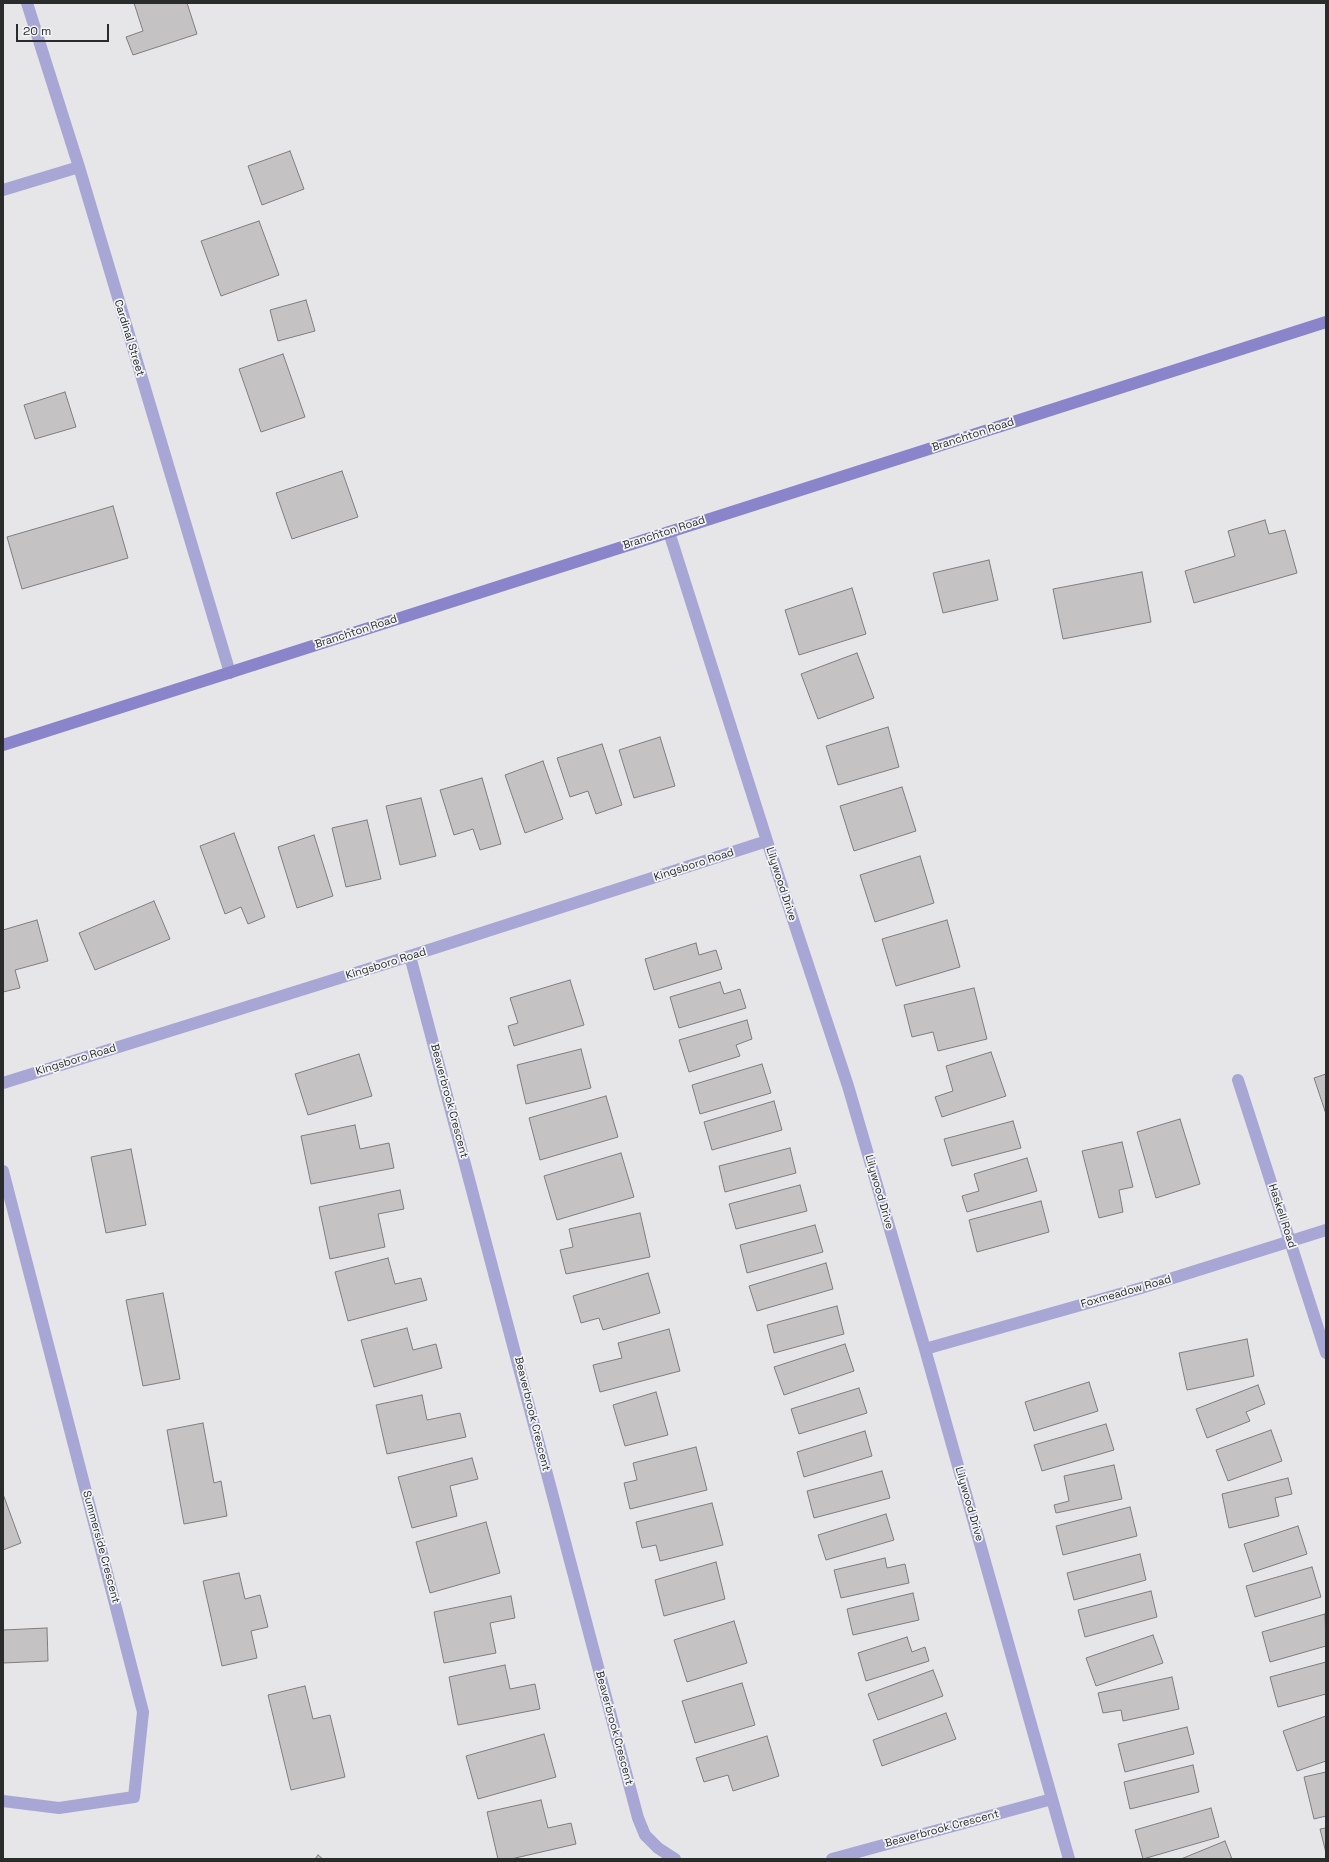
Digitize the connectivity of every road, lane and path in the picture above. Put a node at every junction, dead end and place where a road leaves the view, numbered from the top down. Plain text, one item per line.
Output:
1 (27, 3) edge
2 (79, 167) junction
3 (3, 190) edge
4 (1326, 322) edge
5 (670, 532) junction
6 (230, 673) junction
7 (3, 745) edge
8 (768, 841) junction
9 (410, 956) junction
10 (1238, 1080) dead end
11 (3, 1083) edge
12 (3, 1171) edge
13 (1326, 1230) edge
14 (1290, 1241) junction
15 (925, 1349) junction
16 (1326, 1353) edge
17 (1052, 1799) junction
18 (3, 1801) edge
19 (675, 1859) edge
20 (832, 1859) edge
21 (1069, 1859) edge

1 - 2 street, Cardinal Street
2 - 3 street
2 - 6 street, Cardinal Street
4 - 5 main road, Branchton Road
5 - 6 main road, Branchton Road
5 - 8 street, Lilywood Drive
6 - 7 main road, Branchton Road
8 - 9 street, Kingsboro Road
8 - 15 street, Lilywood Drive
9 - 11 street, Kingsboro Road
9 - 19 street, Beaverbrook Crescent
10 - 14 street, Haskell Road
12 - 18 street, Summerside Crescent
13 - 14 street, Foxmeadow Road
14 - 15 street, Foxmeadow Road
14 - 16 street, Haskell Road
15 - 17 street, Lilywood Drive
17 - 20 street, Beaverbrook Crescent
17 - 21 street, Lilywood Drive

